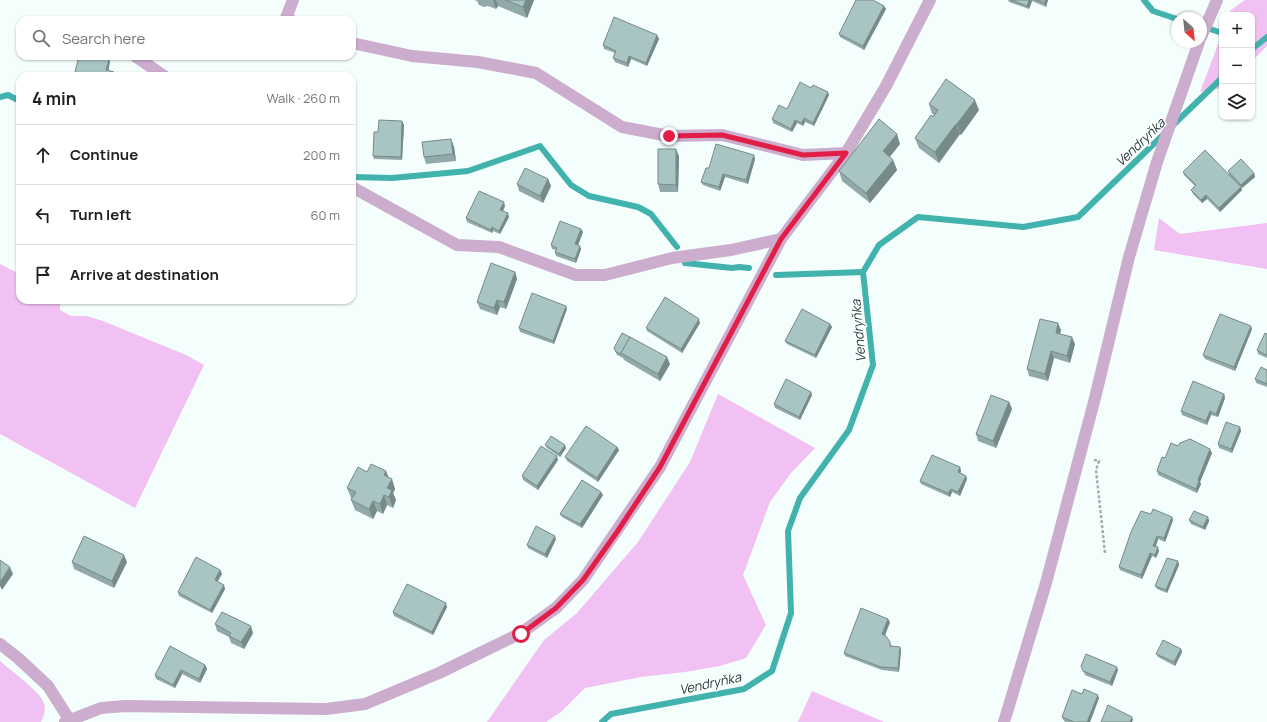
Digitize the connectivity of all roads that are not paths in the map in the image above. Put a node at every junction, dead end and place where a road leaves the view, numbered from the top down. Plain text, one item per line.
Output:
1 (293, 0) edge
2 (930, 0) edge
3 (1217, 0) edge
4 (287, 16) edge
5 (1207, 23) edge
6 (356, 43) edge
7 (1197, 48) edge
8 (141, 60) edge
9 (158, 72) edge
10 (846, 153) junction
11 (356, 189) edge
12 (781, 239) junction
13 (0, 644) edge
14 (67, 721) edge
15 (1004, 722) edge

1 - 4 street
2 - 10 street
3 - 5 street
6 - 10 street
7 - 15 street
8 - 9 street
10 - 12 street
11 - 12 street
12 - 14 street
13 - 14 street

